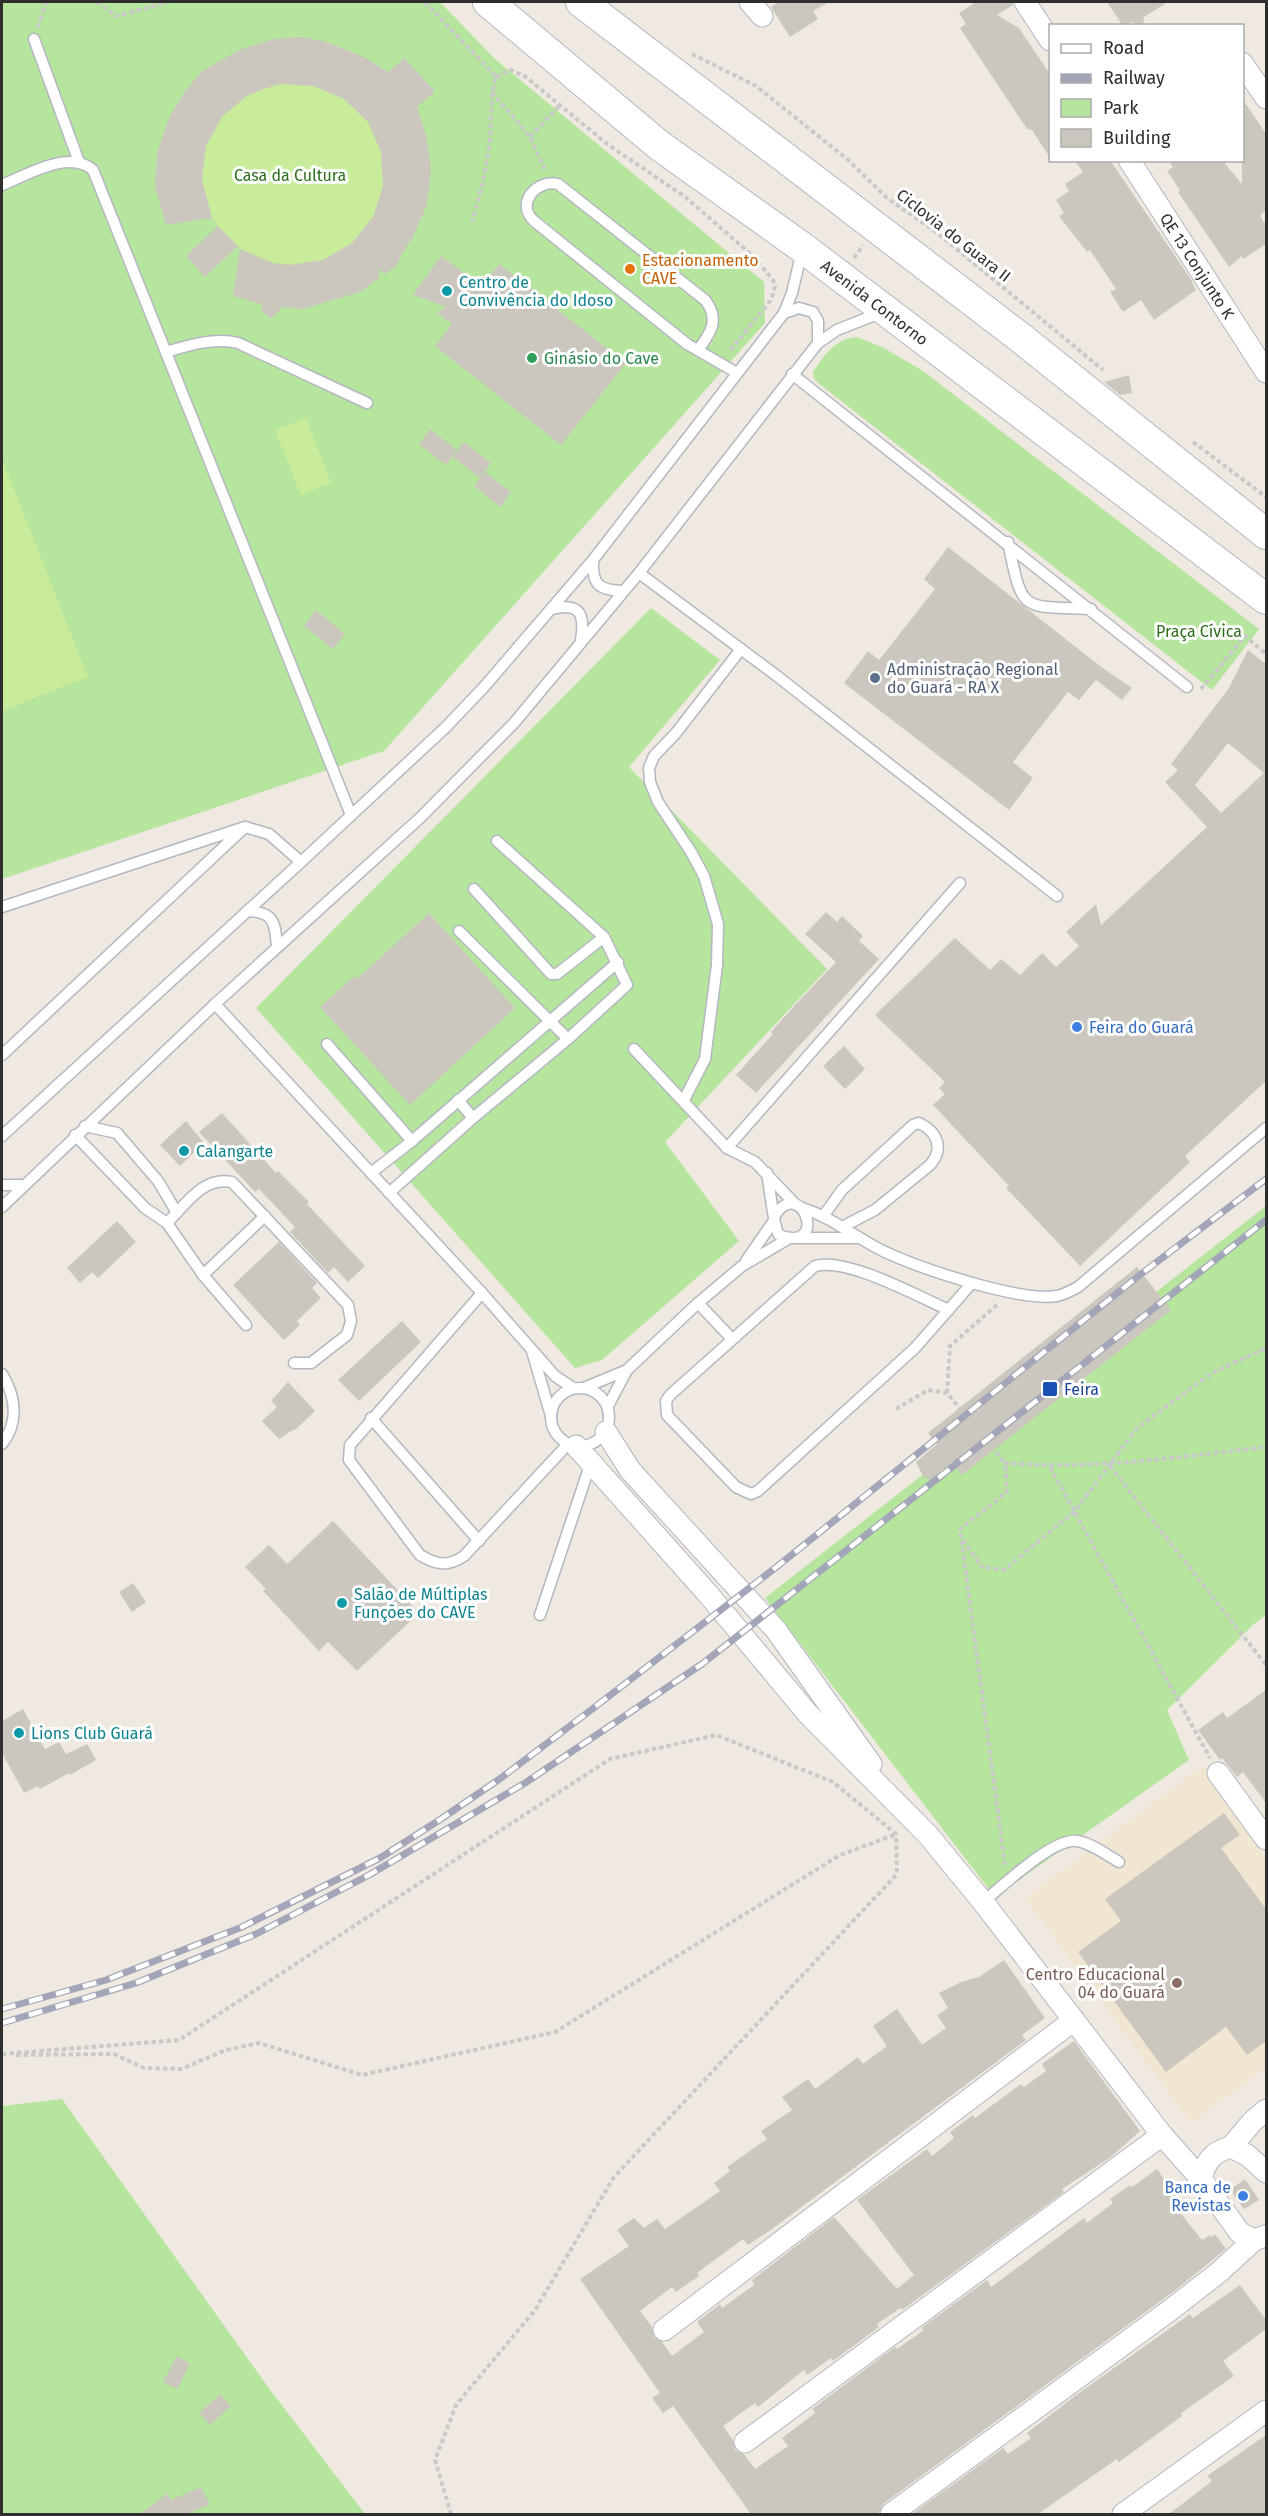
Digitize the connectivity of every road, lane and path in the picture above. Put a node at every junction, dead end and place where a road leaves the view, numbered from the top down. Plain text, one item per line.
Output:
1 (46, 2) edge
2 (97, 2) edge
3 (169, 2) edge
4 (425, 2) edge
5 (488, 2) edge
6 (581, 2) edge
7 (1025, 2) edge
8 (1049, 38) edge
9 (34, 39) joint
10 (683, 48) dead end
11 (1244, 66) edge
12 (496, 77) junction
13 (491, 92) junction
14 (1266, 98) edge
15 (560, 105) junction
16 (530, 137) junction
17 (79, 162) junction
18 (1130, 162) edge
19 (550, 182) junction
20 (2, 185) edge
21 (472, 222) dead end
22 (803, 248) junction
23 (886, 310) junction
24 (784, 313) junction
25 (818, 343) junction
26 (698, 350) junction
27 (166, 352) junction
28 (720, 363) junction
29 (1105, 371) dead end
30 (1266, 372) edge
31 (737, 373) junction
32 (792, 374) junction
33 (367, 403) dead end
34 (1192, 441) dead end
35 (1266, 497) edge
36 (1266, 534) edge
37 (1008, 542) junction
38 (593, 560) junction
39 (639, 573) junction
40 (623, 591) junction
41 (1264, 596) edge
42 (552, 609) junction
43 (1091, 609) junction
44 (581, 640) junction
45 (741, 649) junction
46 (1266, 654) edge
47 (1187, 687) dead end
48 (1200, 689) dead end
49 (351, 815) junction
50 (245, 826) junction
51 (497, 841) dead end
52 (301, 862) junction
53 (960, 883) dead end
54 (474, 889) dead end
55 (1057, 896) dead end
56 (2, 906) edge
57 (247, 911) junction
58 (459, 931) dead end
59 (604, 937) junction
60 (277, 947) junction
61 (618, 962) junction
62 (214, 1004) junction
63 (550, 1021) junction
64 (568, 1039) junction
65 (327, 1044) dead end
66 (634, 1049) dead end
67 (2, 1055) edge
68 (458, 1100) junction
69 (684, 1100) junction
70 (473, 1118) junction
71 (85, 1126) junction
72 (1266, 1128) edge
73 (75, 1135) junction
74 (2, 1136) edge
75 (412, 1141) junction
76 (727, 1148) junction
77 (371, 1173) junction
78 (767, 1173) junction
79 (2, 1185) edge
80 (23, 1185) junction
81 (389, 1193) junction
82 (799, 1206) junction
83 (2, 1207) edge
84 (177, 1212) junction
85 (824, 1215) junction
86 (265, 1216) junction
87 (774, 1219) junction
88 (167, 1223) junction
89 (842, 1227) junction
90 (793, 1238) junction
91 (858, 1238) junction
92 (742, 1266) junction
93 (203, 1275) junction
94 (972, 1283) junction
95 (1012, 1292) junction
96 (482, 1293) junction
97 (698, 1303) junction
98 (949, 1310) junction
99 (246, 1325) dead end
100 (732, 1339) junction
101 (531, 1348) junction
102 (1266, 1348) edge
103 (294, 1363) dead end
104 (627, 1370) junction
105 (2, 1374) edge
106 (586, 1387) junction
107 (573, 1388) junction
108 (946, 1393) junction
109 (608, 1406) junction
110 (896, 1408) dead end
111 (961, 1410) dead end
112 (551, 1416) junction
113 (371, 1418) junction
114 (606, 1432) junction
115 (2, 1444) edge
116 (572, 1445) junction
117 (1266, 1447) edge
118 (996, 1452) dead end
119 (591, 1462) junction
120 (1005, 1463) junction
121 (1110, 1465) junction
122 (1050, 1467) junction
123 (1075, 1511) junction
124 (962, 1539) junction
125 (479, 1541) junction
126 (540, 1614) dead end
127 (1266, 1665) edge
128 (1218, 1773) joint
129 (902, 1808) junction
130 (896, 1834) junction
131 (1266, 1839) edge
132 (1119, 1862) dead end
133 (1007, 1883) junction
134 (983, 1902) junction
135 (1074, 2020) junction
136 (2, 2055) edge
137 (1266, 2110) edge
138 (1162, 2135) junction
139 (1231, 2147) junction
140 (1266, 2172) edge
141 (1201, 2179) junction
142 (1260, 2237) edge
143 (664, 2330) dead end
144 (1266, 2410) edge
145 (745, 2442) dead end
146 (451, 2514) edge
147 (891, 2514) edge
148 (1123, 2514) edge

1 - 9 path
2 - 3 path
4 - 12 path
5 - 22 main road, Avenida Contorno
6 - 36 main road
7 - 8 street
9 - 17 lane
10 - 29 path, Ciclovia do Guara II
11 - 14 street
12 - 13 path
12 - 15 path
13 - 16 path
13 - 21 path
15 - 16 path
15 - 28 path
16 - 19 path
17 - 20 lane
17 - 27 lane
18 - 30 street, QE 13 Conjunto K
19 - 26 lane
19 - 26 lane
22 - 23 main road, Avenida Contorno
22 - 24 lane
23 - 25 lane
23 - 41 main road, Avenida Contorno
24 - 25 lane
24 - 31 lane
25 - 32 lane
26 - 28 lane
27 - 33 lane
27 - 49 lane
28 - 31 lane
31 - 38 lane
32 - 37 lane
32 - 39 lane
34 - 35 path
37 - 43 lane
37 - 43 lane
38 - 40 lane
38 - 42 lane
39 - 40 lane
39 - 45 lane
40 - 44 lane
42 - 44 lane
42 - 49 lane
43 - 47 lane
44 - 60 lane
45 - 55 lane
45 - 69 lane
46 - 48 path
49 - 52 lane
50 - 52 lane
50 - 56 lane
50 - 67 lane
51 - 59 lane
52 - 57 lane
53 - 76 lane
54 - 59 lane
57 - 60 lane
57 - 74 lane
58 - 63 lane
59 - 61 lane
60 - 62 lane
61 - 63 lane
61 - 64 lane
62 - 71 lane
62 - 77 lane
63 - 64 lane
63 - 68 lane
64 - 70 lane
65 - 75 lane
66 - 69 lane
68 - 70 lane
68 - 75 lane
69 - 76 lane
70 - 81 lane
71 - 73 lane
71 - 84 lane
72 - 95 lane
73 - 80 lane
73 - 88 lane
75 - 77 lane
76 - 78 lane
77 - 81 lane
78 - 82 lane
78 - 87 lane
79 - 80 lane
80 - 83 lane
81 - 96 lane
82 - 85 lane
82 - 87 lane
82 - 90 lane
84 - 86 lane
84 - 88 lane
85 - 89 lane
85 - 89 lane
86 - 93 lane
86 - 103 lane
87 - 90 lane
87 - 92 lane
88 - 93 lane
89 - 91 lane
90 - 91 lane
90 - 92 lane
91 - 94 lane
92 - 97 lane
93 - 99 lane
94 - 95 lane
94 - 98 lane
95 - 108 path
96 - 101 lane
96 - 113 lane
97 - 100 lane
97 - 104 lane
98 - 100 lane
98 - 100 lane
101 - 107 lane
101 - 112 lane
102 - 121 path
104 - 106 lane
104 - 109 lane
105 - 115 lane
106 - 107 lane
106 - 109 lane
107 - 112 lane
108 - 110 path
108 - 111 path
109 - 114 lane
112 - 116 lane
113 - 125 lane
113 - 125 lane
114 - 116 lane
114 - 129 street
116 - 119 street
116 - 125 lane
117 - 121 path
118 - 120 path
119 - 126 lane
119 - 129 street
120 - 122 path
120 - 124 path
121 - 122 path
121 - 123 path
121 - 127 path
122 - 123 path
123 - 124 path
123 - 128 path
124 - 133 path
128 - 131 street
129 - 134 street
130 - 136 path
130 - 136 path
130 - 146 path
132 - 133 lane
133 - 134 lane
134 - 135 street
135 - 138 street
135 - 143 street
137 - 139 street
138 - 141 street
138 - 145 street
139 - 140 street
139 - 141 street
141 - 142 street
142 - 147 street
144 - 148 street

